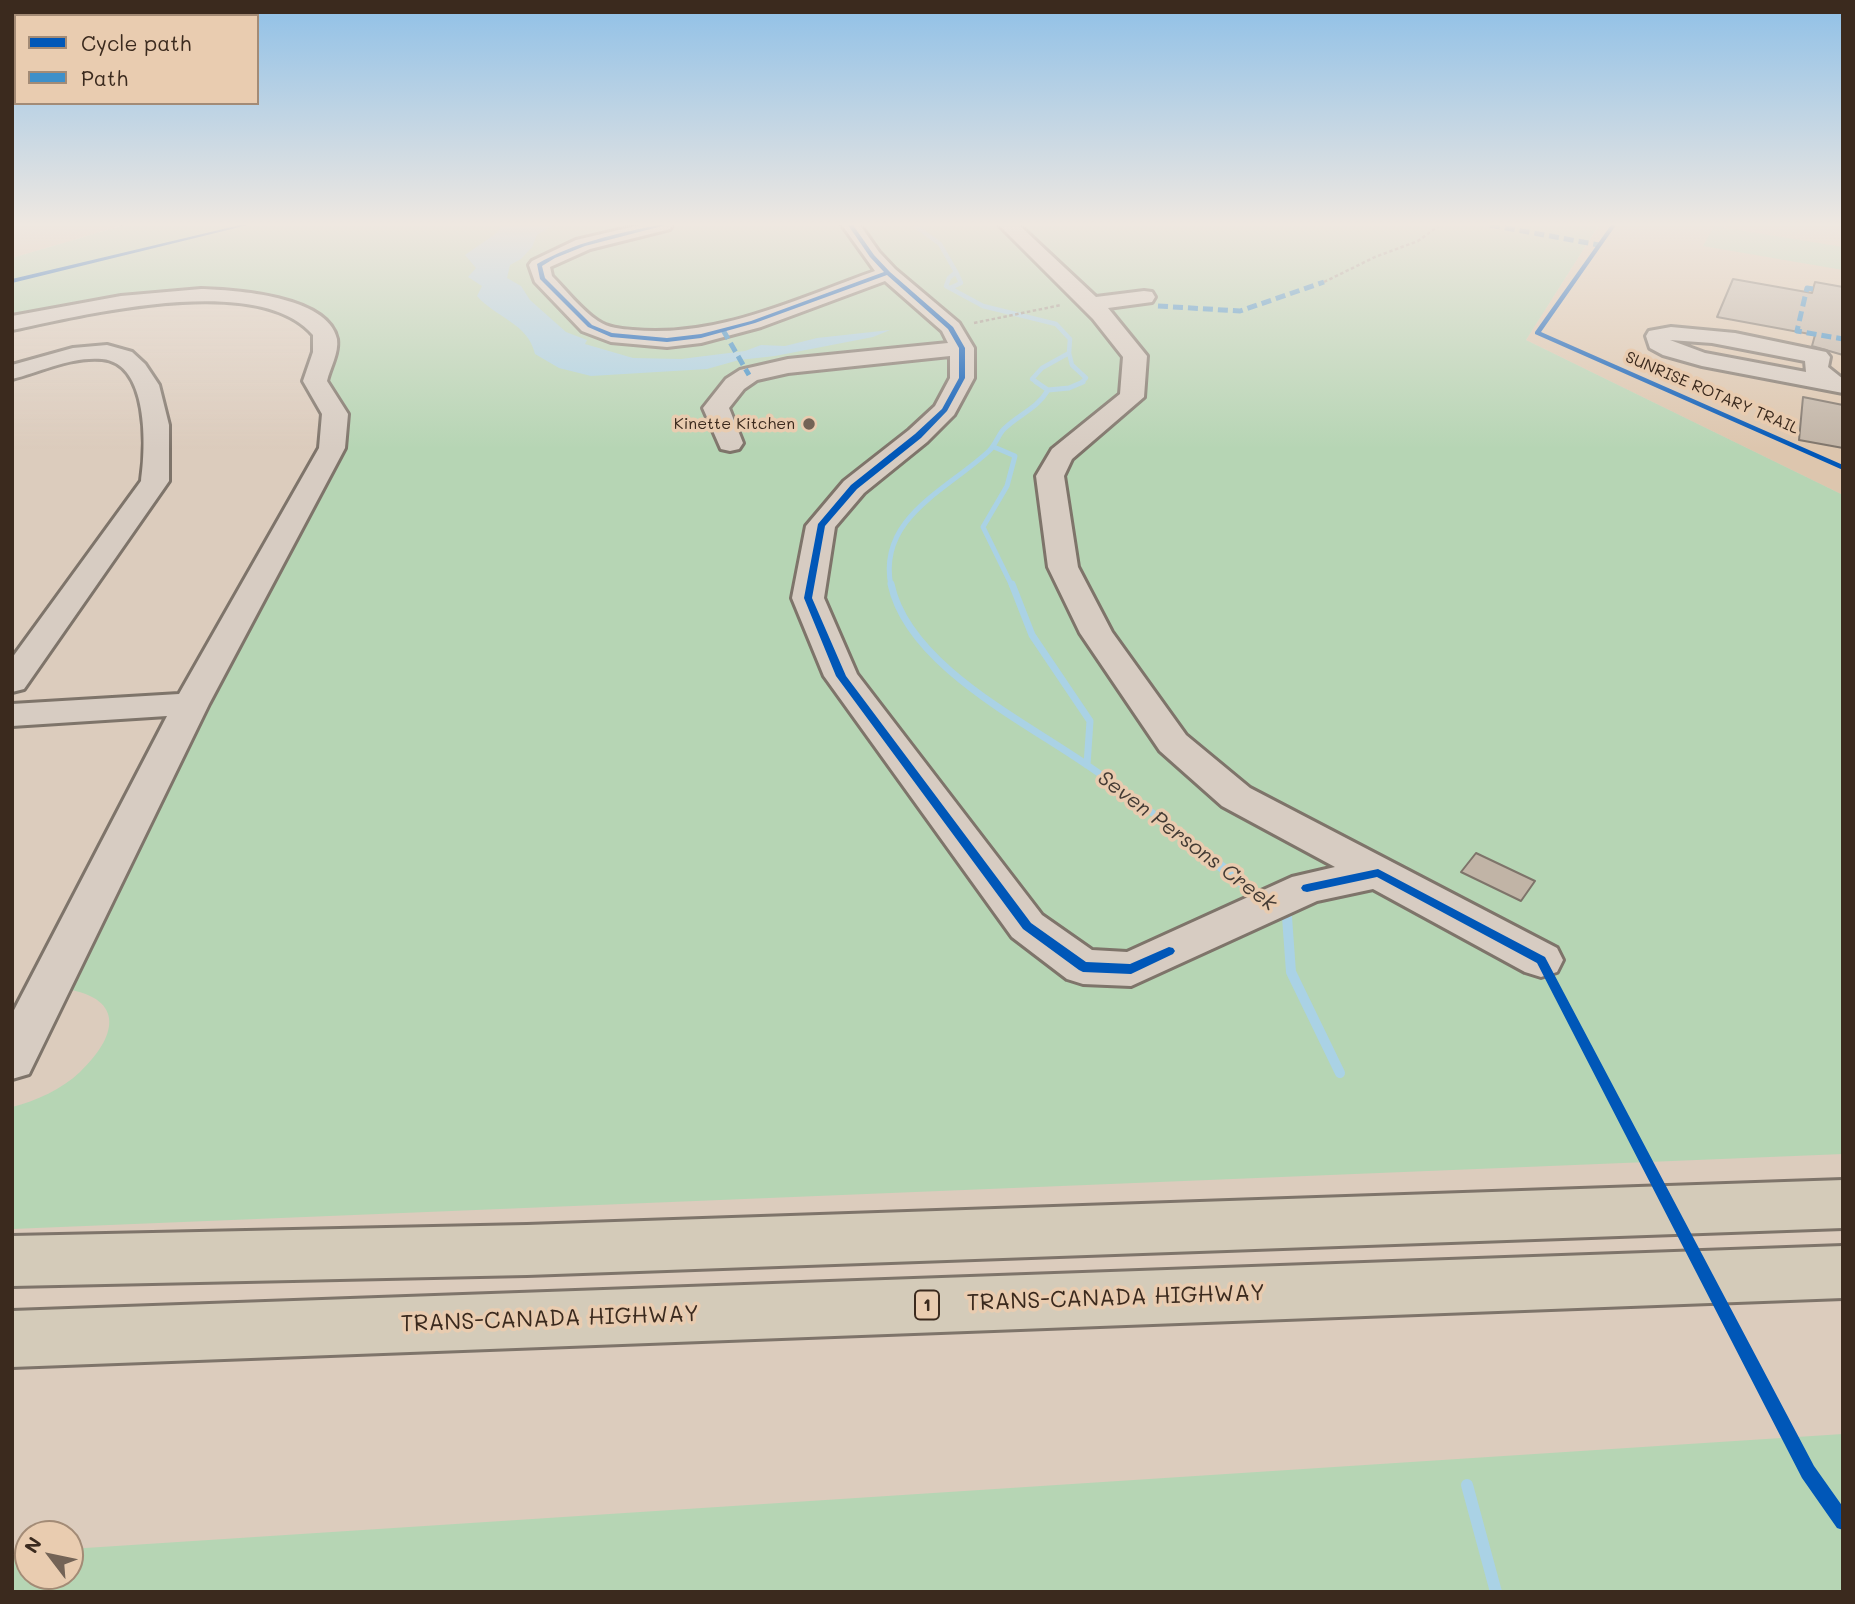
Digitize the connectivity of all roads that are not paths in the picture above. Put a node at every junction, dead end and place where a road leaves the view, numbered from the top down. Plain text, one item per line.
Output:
1 (143, 300) edge
2 (257, 300) edge
3 (564, 300) edge
4 (814, 300) edge
5 (919, 300) edge
6 (1088, 300) edge
7 (1119, 300) edge
8 (1091, 303) junction
9 (12, 323) edge
10 (962, 348) junction
11 (12, 372) edge
12 (1838, 385) edge
13 (730, 443) dead end
14 (12, 682) edge
15 (191, 704) junction
16 (12, 715) edge
17 (1378, 873) junction
18 (1541, 960) dead end
19 (12, 1060) edge
20 (1843, 1204) edge
21 (12, 1261) edge
22 (1843, 1272) edge
23 (876, 1307) junction
24 (12, 1339) edge
25 (12, 1366) edge

1 - 9 street
2 - 15 street
3 - 4 street
5 - 10 street
6 - 8 street
7 - 8 street
8 - 17 street
10 - 13 street
10 - 17 street
11 - 14 street
12 - 12 street
15 - 16 street
15 - 19 street
17 - 18 street
20 - 21 highway
22 - 23 highway, TRANS-CANADA HIGHWAY / 1
23 - 24 highway, TRANS-CANADA HIGHWAY / 1
23 - 25 highway

